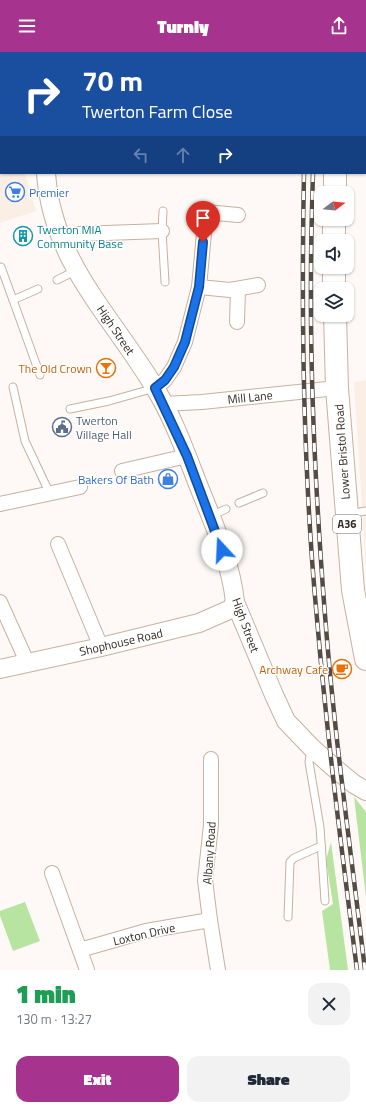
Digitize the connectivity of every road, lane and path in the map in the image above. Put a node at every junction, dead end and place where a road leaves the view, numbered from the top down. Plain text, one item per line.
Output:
1 (46, 174) edge
2 (335, 174) edge
3 (335, 186) edge
4 (163, 211) dead end
5 (238, 215) dead end
6 (162, 231) junction
7 (61, 241) junction
8 (1, 267) dead end
9 (77, 270) junction
10 (57, 280) dead end
11 (166, 282) dead end
12 (258, 285) dead end
13 (199, 287) junction
14 (38, 289) dead end
15 (238, 289) junction
16 (13, 300) junction
17 (237, 322) dead end
18 (334, 322) edge
19 (40, 375) dead end
20 (13, 387) dead end
21 (155, 388) junction
22 (337, 388) junction
23 (164, 404) junction
24 (70, 409) dead end
25 (187, 456) junction
26 (122, 471) dead end
27 (80, 487) dead end
28 (263, 492) dead end
29 (50, 494) junction
30 (239, 503) dead end
31 (0, 504) edge
32 (356, 513) edge
33 (58, 544) dead end
34 (0, 602) edge
35 (235, 602) junction
36 (101, 647) junction
37 (366, 659) edge
38 (27, 662) junction
39 (0, 669) edge
40 (312, 748) junction
41 (211, 759) dead end
42 (366, 791) edge
43 (321, 846) junction
44 (52, 873) dead end
45 (325, 900) dead end
46 (288, 917) dead end
47 (210, 920) junction
48 (80, 950) junction
49 (86, 970) edge
50 (218, 970) edge

1 - 7 street, High Street
2 - 3 highway
4 - 6 lane
5 - 13 street
6 - 7 street
6 - 11 lane
7 - 9 street, High Street
8 - 16 lane
9 - 10 lane
9 - 21 street, High Street
12 - 15 street
13 - 15 street
13 - 21 street
14 - 16 lane
15 - 17 street
16 - 19 lane
18 - 22 highway, Lower Bristol Road / A36
20 - 29 lane
21 - 23 street, High Street
21 - 24 lane
22 - 23 street, Mill Lane
22 - 32 highway, Lower Bristol Road / A36
23 - 25 street, High Street
25 - 26 street
25 - 35 street, High Street
27 - 29 street
28 - 30 lane
29 - 31 street
32 - 37 highway, Lower Bristol Road / A36
33 - 36 street
34 - 38 street
35 - 36 street, Shophouse Road
35 - 40 street, High Street
36 - 38 street, Shophouse Road
38 - 39 street, Shophouse Road
40 - 42 street, High Street
40 - 43 lane
41 - 47 street, Albany Road
43 - 45 lane
43 - 46 lane
44 - 48 street
47 - 48 street, Loxton Drive
47 - 50 street, Albany Road
48 - 49 street

